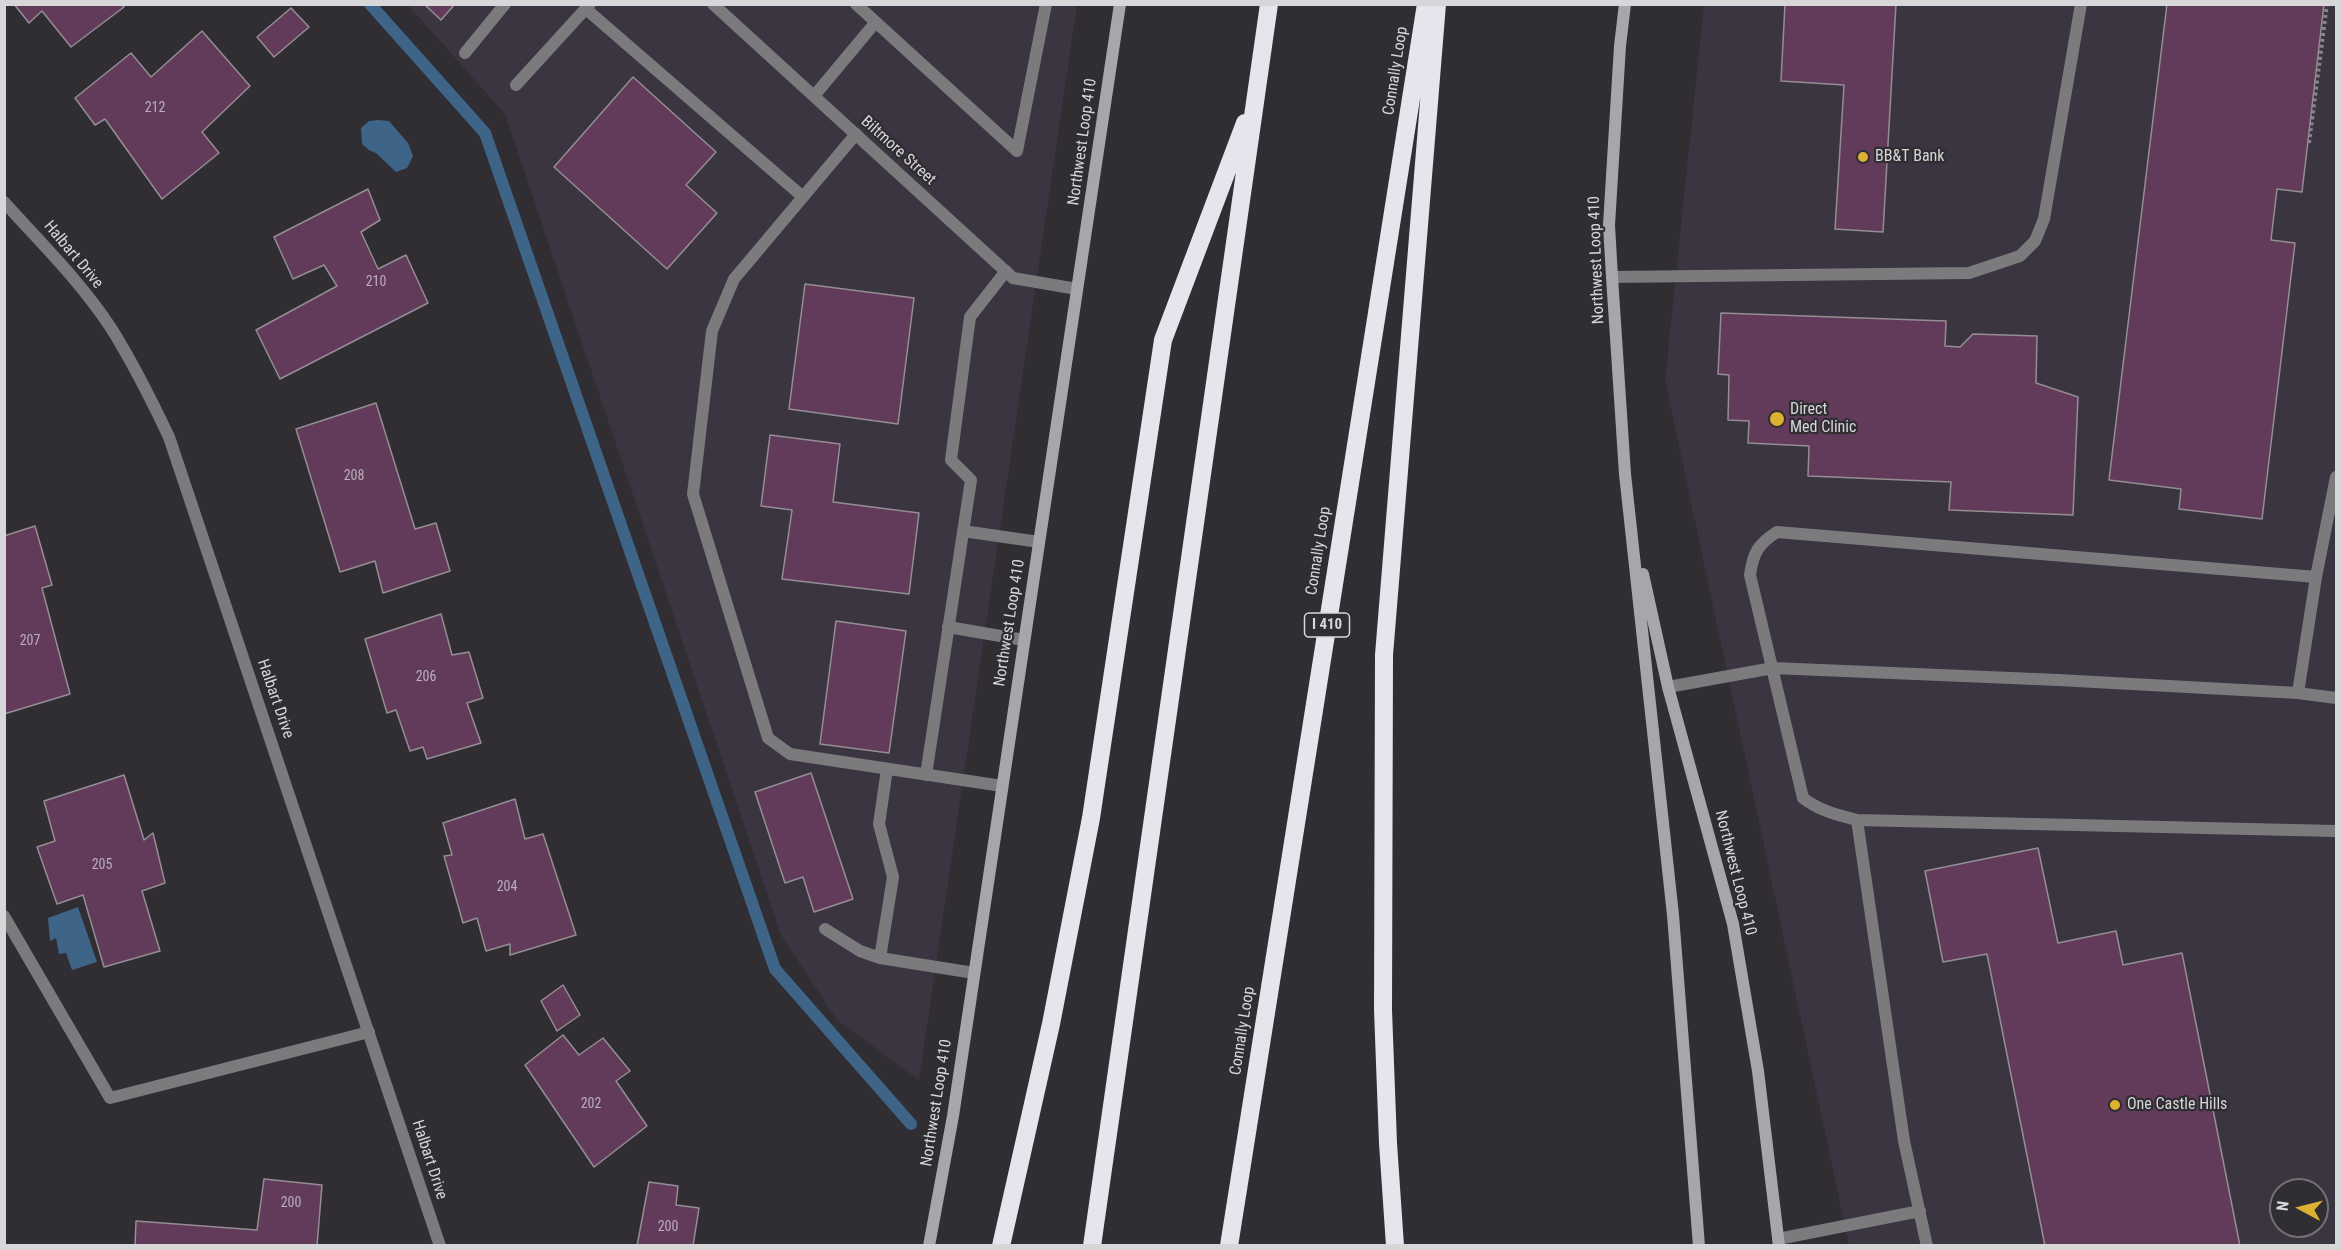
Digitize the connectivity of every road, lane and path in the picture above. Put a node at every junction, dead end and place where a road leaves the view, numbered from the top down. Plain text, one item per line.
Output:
1 (505, 4) edge
2 (713, 4) edge
3 (856, 4) edge
4 (1046, 4) edge
5 (1120, 4) edge
6 (1269, 4) edge
7 (1426, 4) edge
8 (1437, 4) edge
9 (1625, 4) edge
10 (2081, 4) edge
11 (2327, 4) edge
12 (588, 7) edge
13 (875, 23) junction
14 (465, 53) dead end
15 (516, 85) dead end
16 (1257, 90) junction
17 (814, 96) junction
18 (856, 134) junction
19 (2309, 143) dead end
20 (803, 197) junction
21 (4, 202) edge
22 (1006, 271) junction
23 (1612, 277) junction
24 (1077, 289) junction
25 (2337, 477) edge
26 (1630, 514) junction
27 (963, 531) junction
28 (1039, 542) junction
29 (2316, 577) junction
30 (948, 627) junction
31 (1024, 640) junction
32 (1773, 668) junction
33 (1668, 687) junction
34 (2298, 693) junction
35 (2337, 698) edge
36 (887, 769) junction
37 (926, 775) junction
38 (1002, 786) junction
39 (1857, 820) junction
40 (2337, 831) edge
41 (4, 916) edge
42 (825, 929) dead end
43 (880, 958) junction
44 (974, 973) junction
45 (369, 1032) junction
46 (1920, 1211) junction
47 (1779, 1242) edge
48 (440, 1245) edge
49 (929, 1245) edge
50 (1000, 1245) edge
51 (1092, 1245) edge
52 (1228, 1245) edge
53 (1395, 1245) edge
54 (1699, 1245) edge
55 (1927, 1245) edge

1 - 14 street
2 - 17 street, Biltmore Street
3 - 13 street
4 - 13 street
5 - 24 main road, Northwest Loop 410
6 - 16 highway
7 - 52 highway, Connally Loop / I 410
8 - 53 highway
9 - 23 main road, Northwest Loop 410
10 - 23 street
11 - 19 path
12 - 15 street
12 - 20 street
13 - 17 street
16 - 50 highway
16 - 51 highway
17 - 18 street, Biltmore Street
18 - 20 street
18 - 22 street, Biltmore Street
20 - 36 street
21 - 45 street, Halbart Drive
22 - 24 street, Biltmore Street
22 - 27 street
23 - 26 main road, Northwest Loop 410
24 - 28 main road, Northwest Loop 410
25 - 29 street
26 - 33 main road, Northwest Loop 410
26 - 54 main road, Northwest Loop 410
27 - 28 street
27 - 30 street
28 - 31 main road, Northwest Loop 410
29 - 32 street
29 - 34 street
30 - 31 street
30 - 37 street
31 - 38 main road, Northwest Loop 410
32 - 33 street
32 - 34 street
32 - 39 street
33 - 47 main road, Northwest Loop 410
34 - 35 street
36 - 37 street
36 - 43 street
37 - 38 street
38 - 44 main road, Northwest Loop 410
39 - 40 street
39 - 46 street
41 - 45 street
42 - 43 street
43 - 44 street
44 - 49 main road, Northwest Loop 410
45 - 48 street, Halbart Drive
46 - 47 street
46 - 55 street

